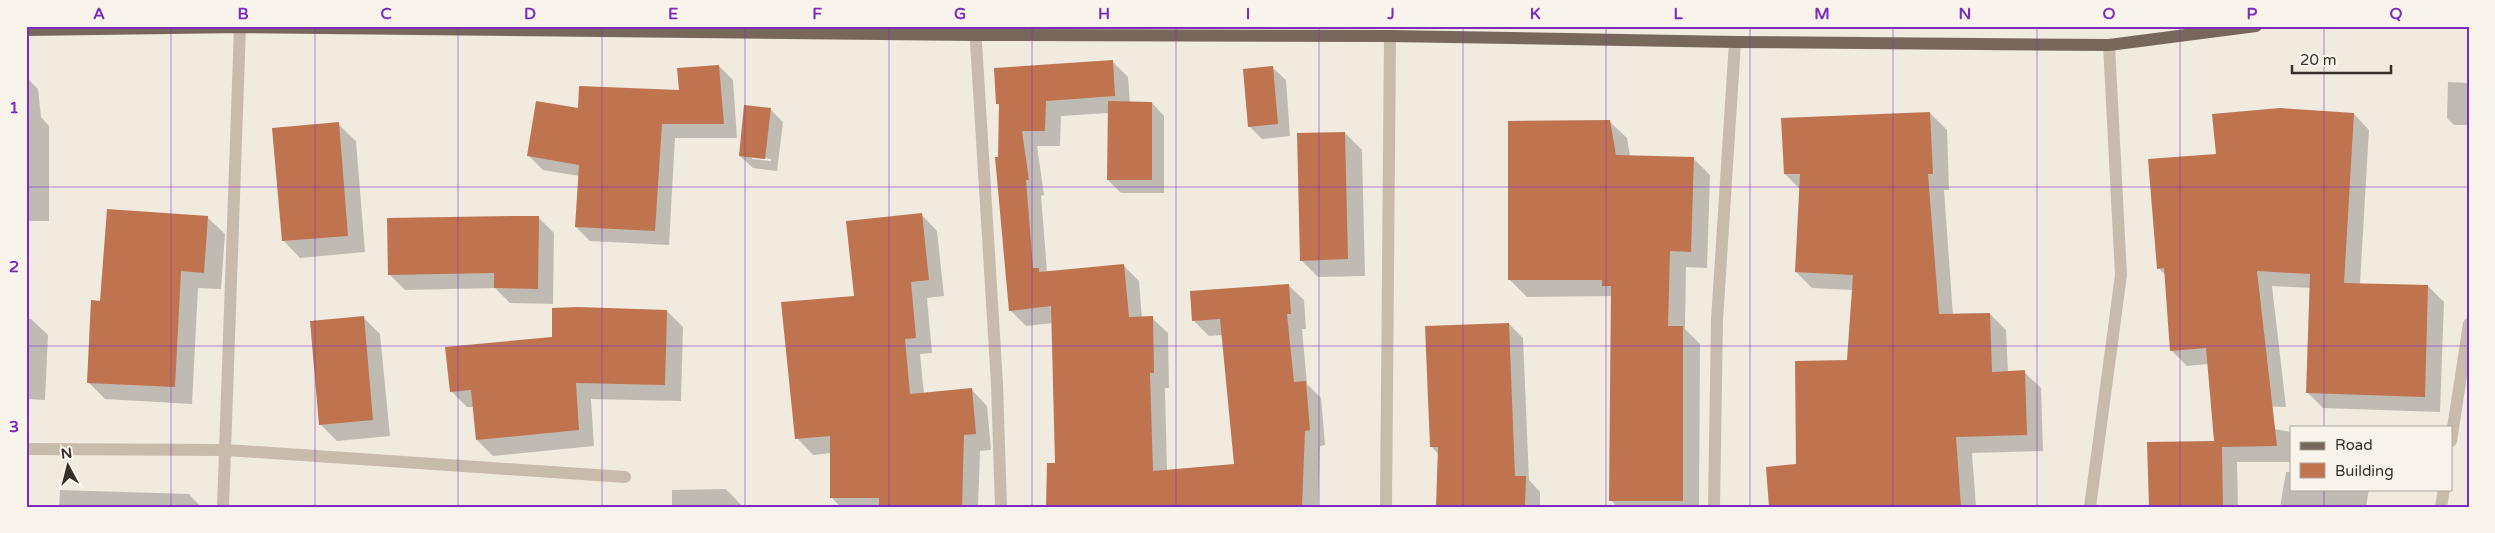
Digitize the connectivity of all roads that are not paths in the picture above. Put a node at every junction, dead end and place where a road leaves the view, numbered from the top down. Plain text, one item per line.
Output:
1 (2256, 26) edge
2 (240, 27) edge
3 (26, 30) edge
4 (975, 31) edge
5 (1390, 36) junction
6 (1735, 42) junction
7 (2109, 45) junction
8 (2469, 324) edge
9 (2452, 434) edge
10 (26, 449) edge
11 (227, 450) junction
12 (625, 477) dead end
13 (2444, 490) edge
14 (223, 507) edge
15 (1001, 507) edge
16 (1386, 507) edge
17 (1714, 507) edge
18 (2090, 507) edge
19 (2441, 507) edge

1 - 7 main road
2 - 3 main road
2 - 4 main road
2 - 11 street
4 - 5 main road
4 - 15 street
5 - 6 main road
5 - 16 street
6 - 7 main road
6 - 17 street
7 - 18 street
8 - 9 street
10 - 11 street
11 - 12 street
11 - 14 street
13 - 19 street

